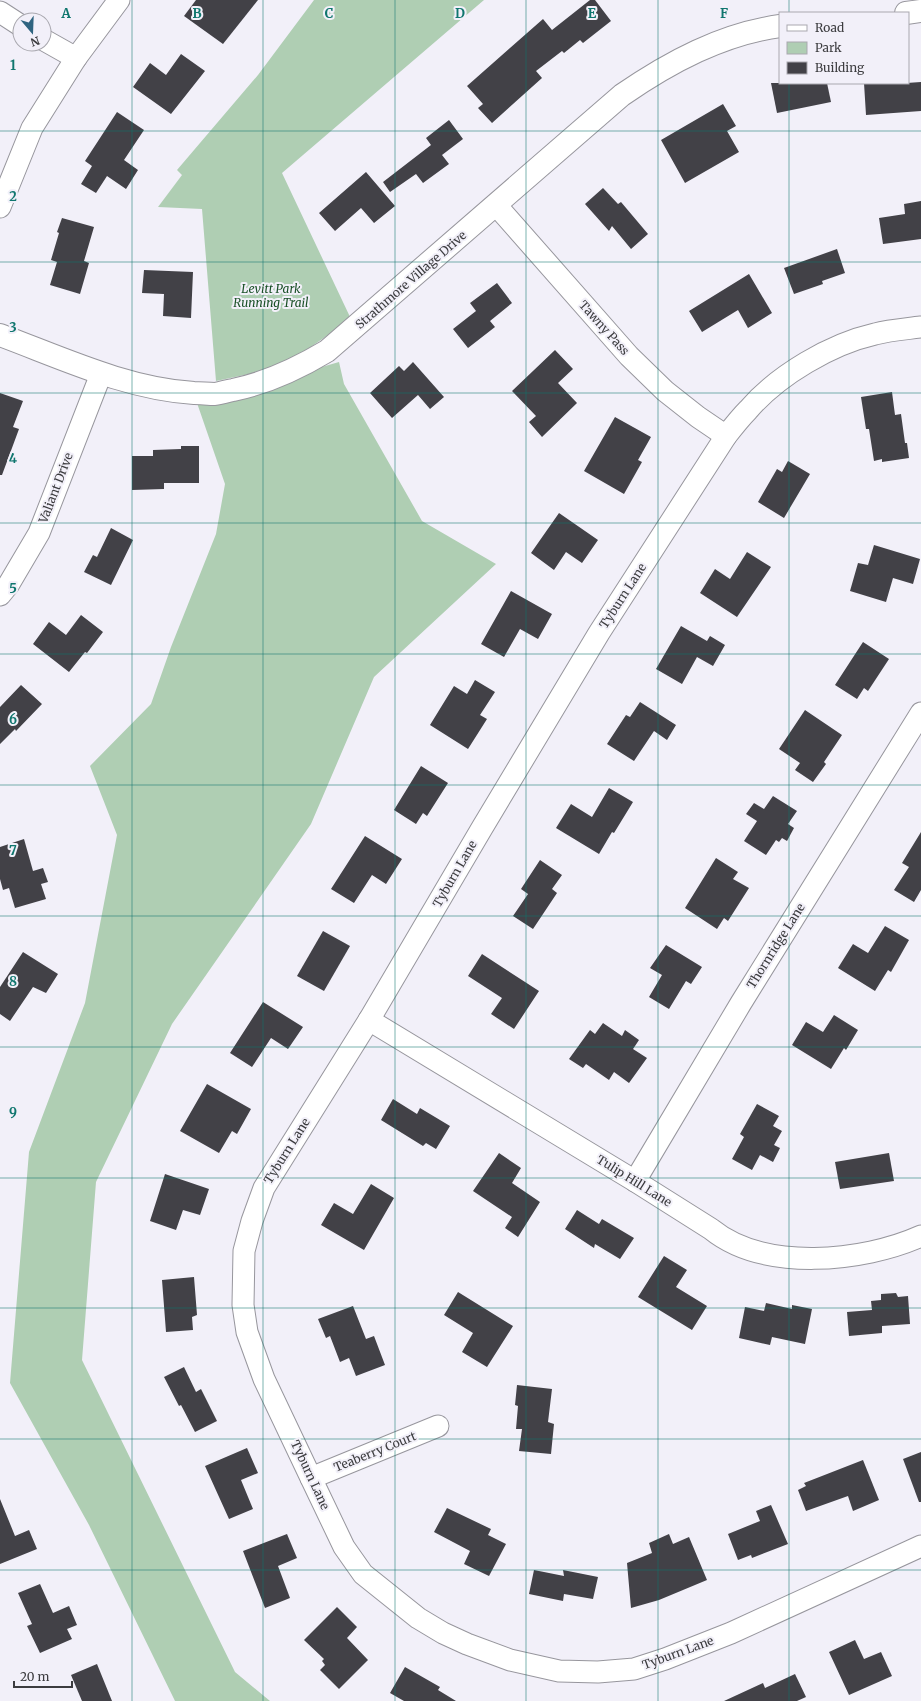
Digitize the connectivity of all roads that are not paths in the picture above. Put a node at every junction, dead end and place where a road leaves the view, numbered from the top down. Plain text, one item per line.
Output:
1 (119, 0) edge
2 (921, 11) edge
3 (0, 12) edge
4 (909, 13) edge
5 (12, 20) edge
6 (779, 26) edge
7 (52, 44) edge
8 (76, 58) junction
9 (496, 205) junction
10 (0, 207) edge
11 (921, 327) edge
12 (0, 336) edge
13 (101, 374) junction
14 (726, 436) junction
15 (0, 595) edge
16 (921, 713) edge
17 (369, 1020) junction
18 (635, 1181) junction
19 (921, 1236) edge
20 (438, 1426) dead end
21 (311, 1478) junction
22 (921, 1546) edge

1 - 8 street
2 - 4 street
3 - 5 street
6 - 9 street, Strathmore Village Drive
7 - 8 street
8 - 10 street
9 - 13 street, Strathmore Village Drive
9 - 14 street, Tawny Pass
11 - 14 street, Tyburn Lane
12 - 13 street, Strathmore Village Drive
13 - 15 street, Valiant Drive
14 - 17 street, Tyburn Lane
16 - 18 street, Thornridge Lane
17 - 18 street, Tulip Hill Lane
17 - 21 street, Tyburn Lane
18 - 19 street, Tulip Hill Lane
20 - 21 street, Teaberry Court
21 - 22 street, Tyburn Lane

